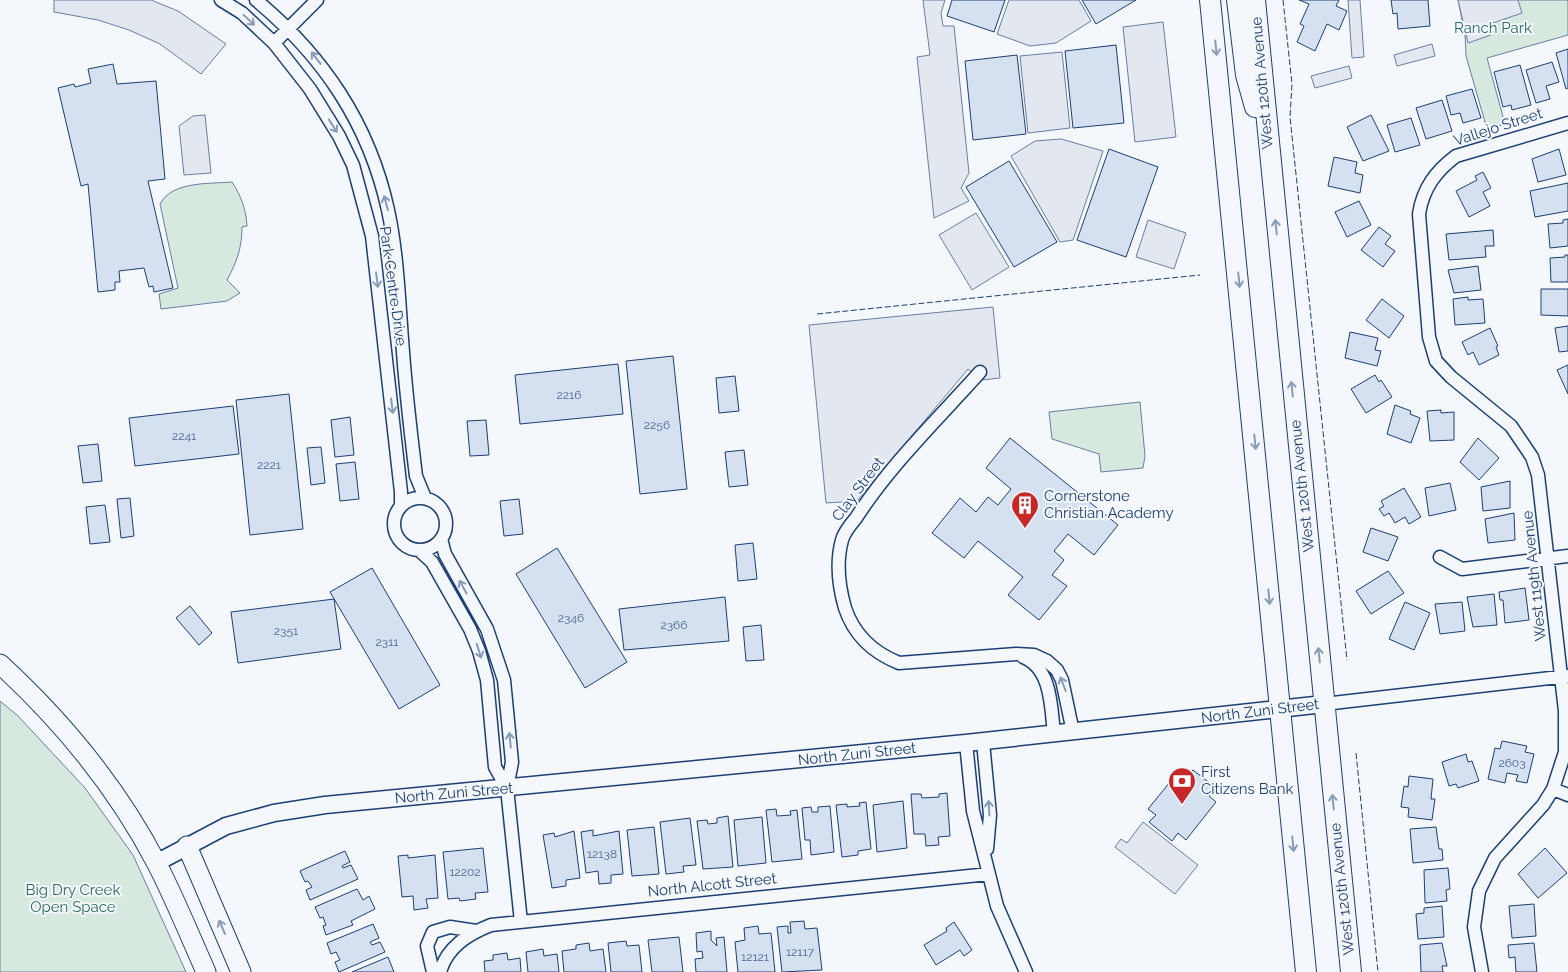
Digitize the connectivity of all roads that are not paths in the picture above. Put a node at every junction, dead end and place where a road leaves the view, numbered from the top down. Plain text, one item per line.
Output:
1 (222, 0) edge
2 (256, 0) edge
3 (317, 0) edge
4 (1210, 0) edge
5 (1237, 0) edge
6 (1255, 0) edge
7 (289, 28) junction
8 (274, 43) junction
9 (1568, 122) edge
10 (1270, 167) junction
11 (1424, 193) joint
12 (980, 372) dead end
13 (425, 498) junction
14 (401, 506) junction
15 (441, 539) junction
16 (419, 550) junction
17 (1440, 556) dead end
18 (1568, 556) edge
19 (1549, 559) junction
20 (1016, 654) junction
21 (0, 664) edge
22 (1565, 676) edge
23 (1324, 704) junction
24 (1279, 709) junction
25 (1073, 732) junction
26 (1054, 734) junction
27 (983, 742) junction
28 (966, 744) junction
29 (507, 788) junction
30 (1553, 789) junction
31 (1568, 795) edge
32 (187, 846) junction
33 (986, 856) junction
34 (156, 863) junction
35 (989, 874) junction
36 (521, 922) junction
37 (476, 931) junction
38 (206, 972) edge
39 (241, 972) edge
40 (433, 972) edge
41 (440, 972) edge
42 (1026, 972) edge
43 (1306, 972) edge
44 (1350, 972) edge
45 (1482, 972) edge

1 -> 8 street, Park Centre Drive
2 - 7 street, Park Centre Drive
3 - 7 street
4 -> 24 main road
5 - 10 main road
6 - 10 main road, West 120th Avenue
7 - 8 street
13 -> 7 street, Park Centre Drive
8 -> 14 street, Park Centre Drive
9 - 11 street, Vallejo Street
23 -> 10 main road, West 120th Avenue
11 - 19 street, West 119th Avenue
12 - 20 street, Clay Street
13 - 14 street
13 - 15 street
14 - 16 street
15 - 16 street
29 -> 15 street
16 -> 29 street
17 - 19 street
18 - 19 street
19 - 22 street, West 119th Avenue
25 -> 20 street, Clay Street
20 - 26 street
21 - 34 main road
22 - 23 street, North Zuni Street
22 - 30 street, West 119th Avenue
23 - 24 street, North Zuni Street
44 -> 23 main road, West 120th Avenue
24 - 25 street, North Zuni Street
24 -> 43 main road
25 - 26 street, North Zuni Street
26 - 27 street, North Zuni Street
27 - 28 street, North Zuni Street
33 -> 27 street
28 - 29 street, North Zuni Street
28 - 33 street
29 - 32 street, North Zuni Street
29 - 36 street
30 - 31 street
30 - 45 street, West 119th Avenue
32 - 34 street, North Zuni Street
39 -> 32 main road
33 - 35 street
34 - 38 main road
35 - 36 street, North Alcott Street
35 - 42 street
36 - 37 street, North Alcott Street
37 - 40 street
37 - 41 street, North Alcott Street

